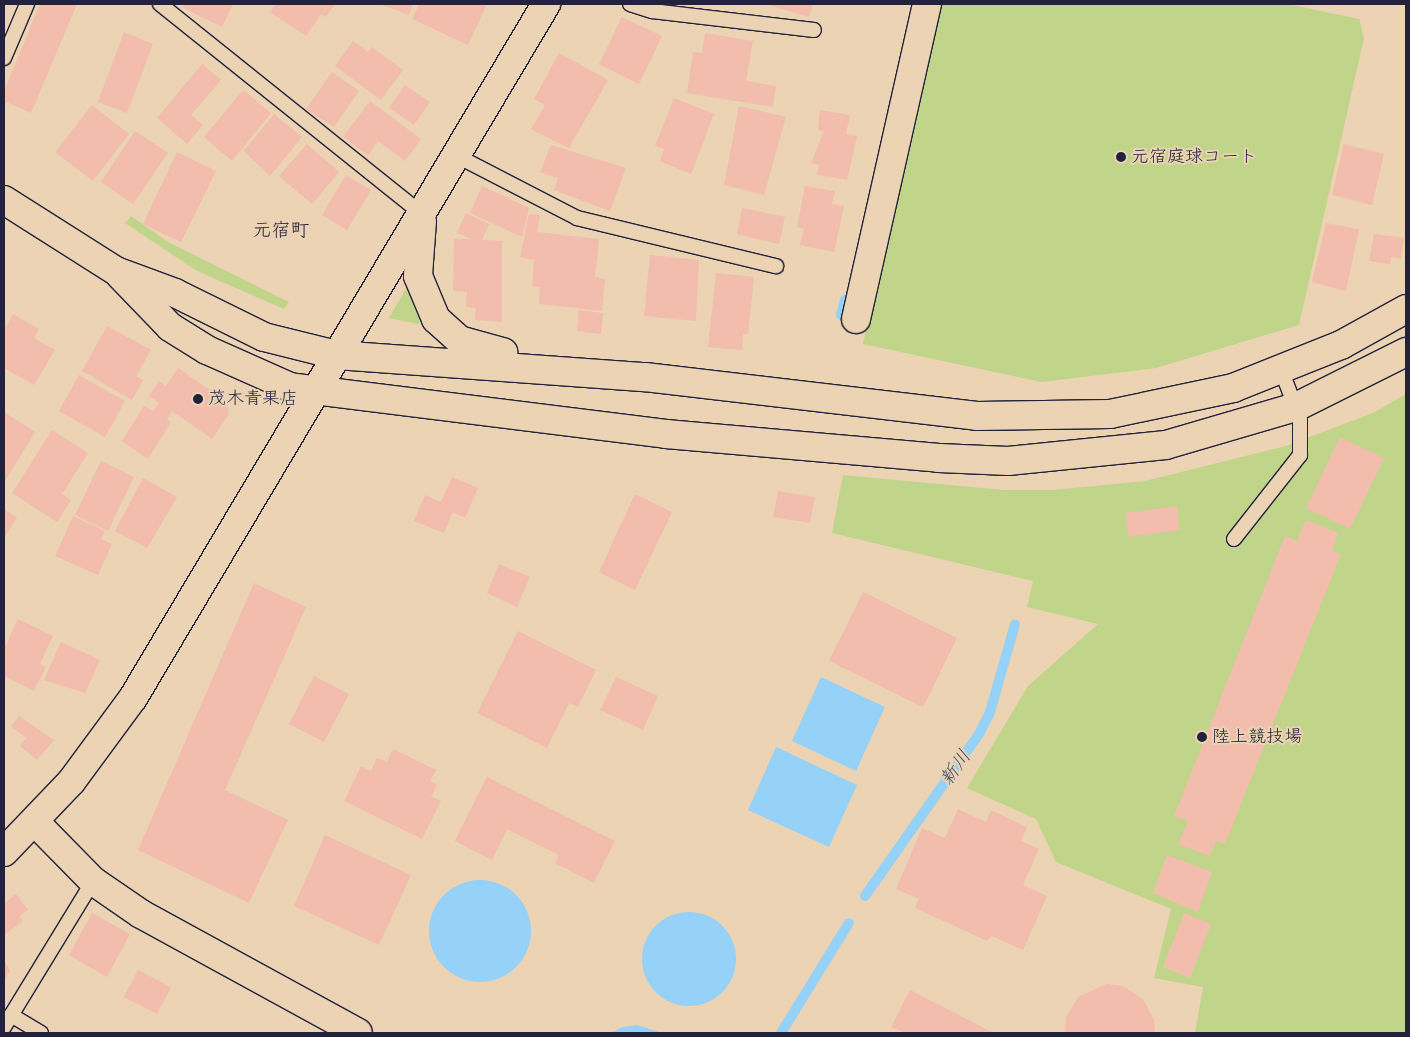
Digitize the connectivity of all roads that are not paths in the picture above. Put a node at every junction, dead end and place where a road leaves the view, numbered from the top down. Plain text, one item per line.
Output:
1 (27, 4) edge
2 (160, 4) edge
3 (546, 4) edge
4 (630, 4) edge
5 (927, 4) edge
6 (814, 30) dead end
7 (4, 58) edge
8 (456, 156) junction
9 (4, 200) edge
10 (422, 214) junction
11 (776, 266) dead end
12 (116, 271) junction
13 (1406, 309) edge
14 (856, 319) dead end
15 (1406, 352) edge
16 (336, 354) junction
17 (1282, 372) junction
18 (645, 377) junction
19 (314, 391) junction
20 (1296, 407) junction
21 (1234, 538) dead end
22 (35, 822) junction
23 (5, 850) edge
24 (93, 881) junction
25 (7, 1021) edge
26 (41, 1033) edge
27 (358, 1033) edge

1 - 7 lane
2 - 10 lane
3 - 8 street
4 - 6 lane
5 - 14 street
8 - 10 street
8 - 11 lane
9 - 12 street
10 - 16 street
10 - 18 street
12 - 16 street
12 - 19 street
13 - 17 street
15 - 20 street
16 - 18 street
16 - 19 street
17 - 18 street
17 - 20 lane
19 - 20 street
19 - 22 street
20 - 21 lane
22 - 23 street
22 - 24 street
24 - 25 lane
24 - 27 street
25 - 26 lane

